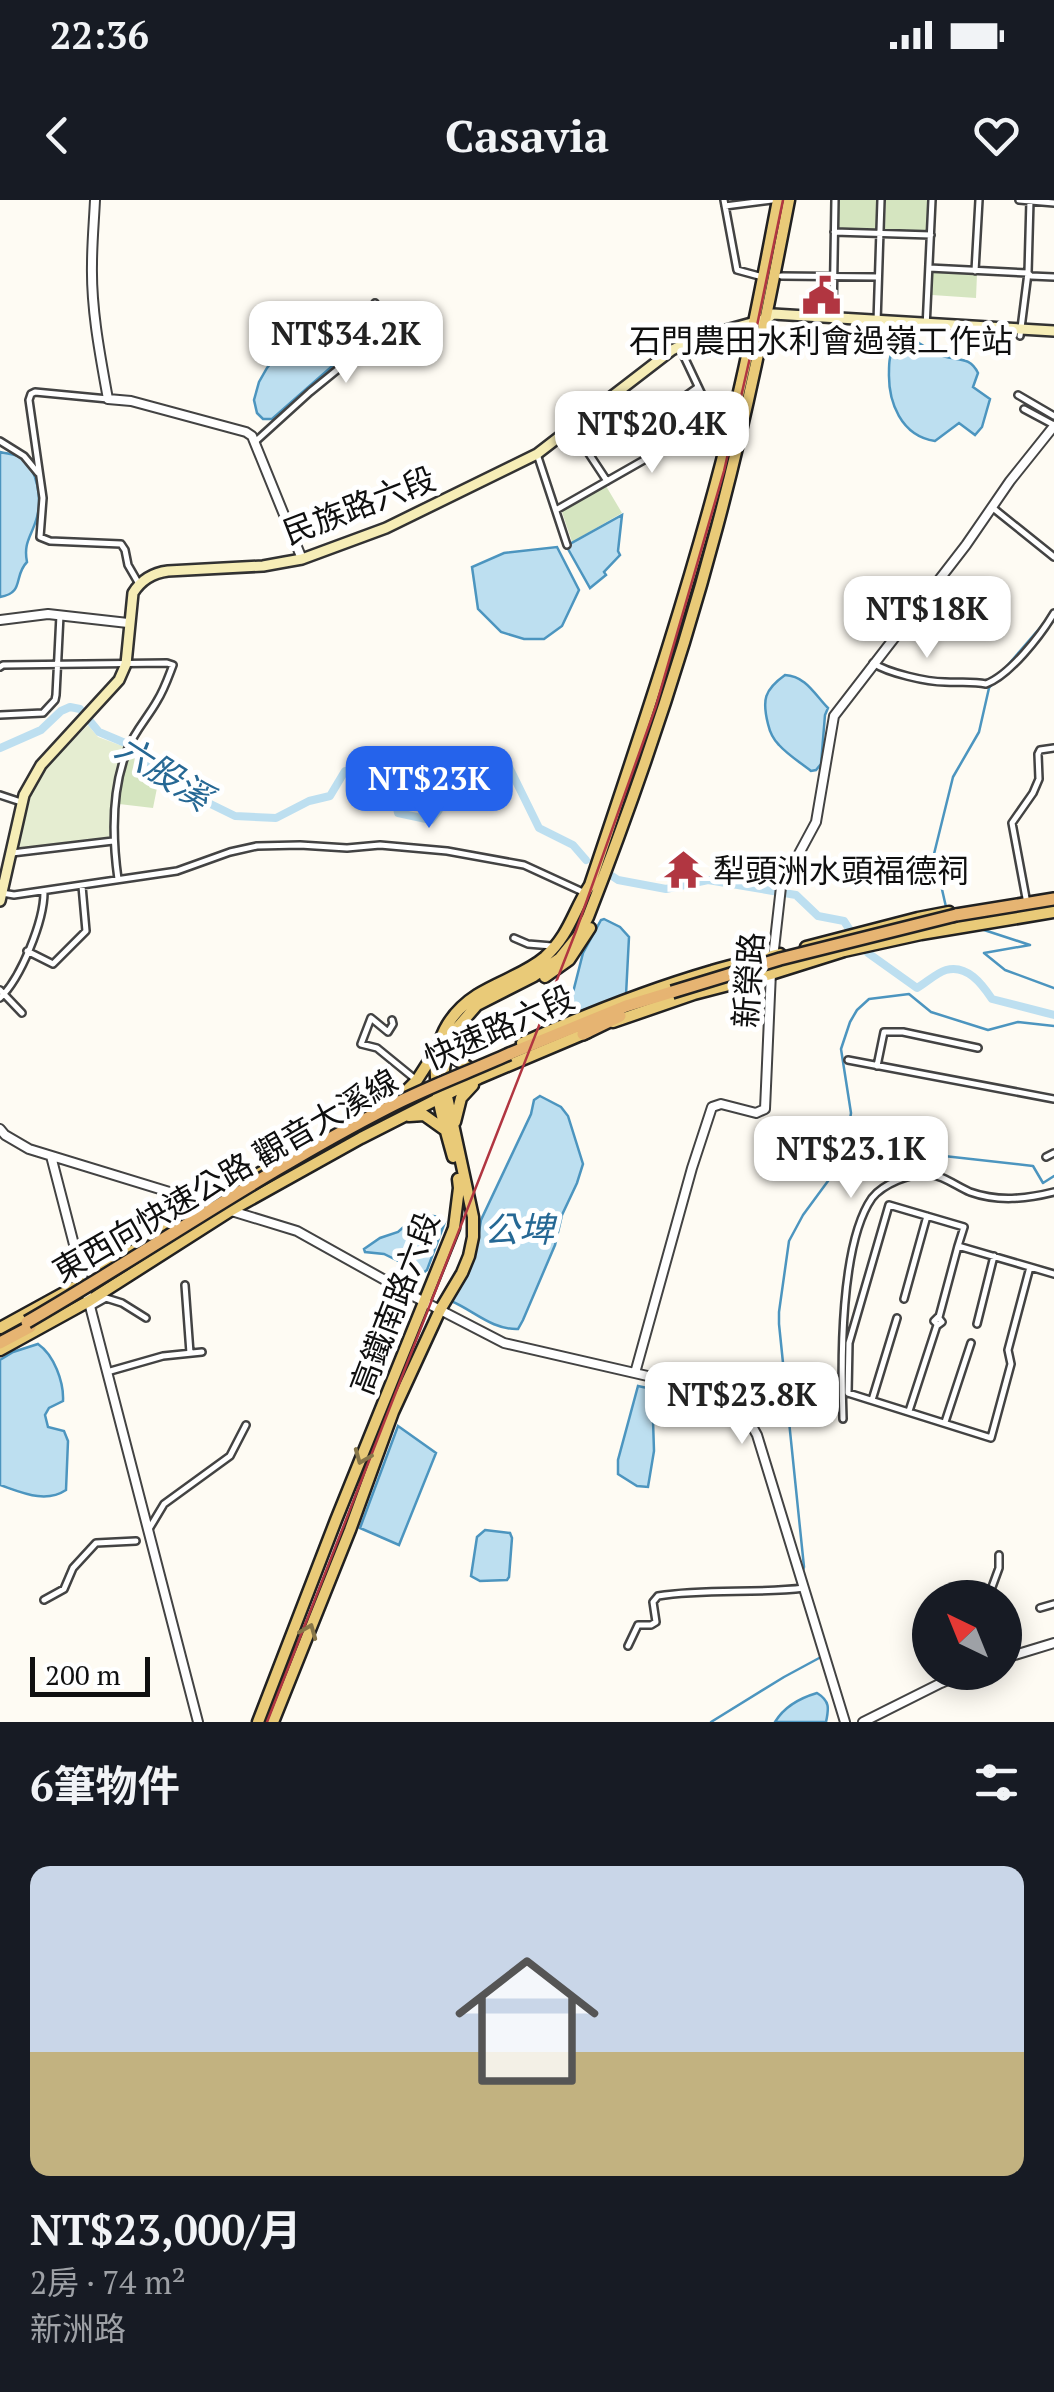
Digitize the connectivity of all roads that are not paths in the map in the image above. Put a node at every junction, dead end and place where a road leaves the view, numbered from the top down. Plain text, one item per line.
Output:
1 (95, 200) edge
2 (775, 200) edge
3 (792, 200) edge
4 (835, 200) edge
5 (881, 200) edge
6 (932, 200) edge
7 (979, 200) edge
8 (1018, 200) edge
9 (1030, 200) edge
10 (725, 203) edge
11 (1054, 203) edge
12 (834, 232) junction
13 (880, 234) junction
14 (931, 235) junction
15 (929, 268) junction
16 (974, 271) junction
17 (1028, 273) junction
18 (833, 275) junction
19 (758, 276) junction
20 (781, 276) junction
21 (879, 277) junction
22 (1054, 277) edge
23 (375, 303) dead end
24 (770, 317) junction
25 (833, 319) junction
26 (878, 322) junction
27 (751, 323) junction
28 (926, 325) junction
29 (723, 330) junction
30 (1021, 333) junction
31 (1054, 334) edge
32 (743, 344) junction
33 (679, 346) junction
34 (698, 387) junction
35 (617, 392) junction
36 (1018, 395) dead end
37 (108, 399) junction
38 (1024, 409) dead end
39 (730, 411) junction
40 (1054, 416) edge
41 (714, 420) junction
42 (649, 422) junction
43 (1054, 425) edge
44 (572, 428) junction
45 (0, 440) edge
46 (256, 441) junction
47 (664, 448) junction
48 (537, 454) junction
49 (40, 476) junction
50 (607, 481) junction
51 (993, 508) junction
52 (556, 510) junction
53 (700, 524) junction
54 (718, 525) junction
55 (568, 545) dead end
56 (718, 545) junction
57 (698, 548) junction
58 (1054, 557) edge
59 (302, 559) junction
60 (138, 584) junction
61 (1054, 613) edge
62 (60, 615) junction
63 (0, 620) edge
64 (128, 623) junction
65 (126, 664) junction
66 (873, 664) junction
67 (58, 665) junction
68 (0, 667) edge
69 (0, 714) edge
70 (654, 735) junction
71 (635, 744) junction
72 (1054, 748) edge
73 (643, 775) junction
74 (626, 780) junction
75 (0, 795) edge
76 (22, 802) junction
77 (114, 841) junction
78 (12, 853) junction
79 (118, 880) junction
80 (82, 885) junction
81 (44, 891) junction
82 (585, 891) junction
83 (1, 896) edge
84 (1026, 898) junction
85 (1054, 902) edge
86 (514, 938) dead end
87 (555, 946) junction
88 (27, 951) junction
89 (773, 956) junction
90 (770, 974) junction
91 (1, 994) edge
92 (627, 1009) junction
93 (22, 1013) dead end
94 (579, 1017) junction
95 (392, 1020) dead end
96 (444, 1032) junction
97 (583, 1034) junction
98 (447, 1046) junction
99 (978, 1048) dead end
100 (848, 1060) dead end
101 (468, 1066) junction
102 (877, 1066) junction
103 (479, 1078) junction
104 (417, 1080) junction
105 (439, 1080) junction
106 (444, 1097) junction
107 (1054, 1099) edge
108 (393, 1102) junction
109 (398, 1118) junction
110 (0, 1128) edge
111 (446, 1130) junction
112 (455, 1138) junction
113 (1054, 1153) edge
114 (50, 1156) junction
115 (1046, 1157) dead end
116 (1054, 1192) edge
117 (206, 1202) junction
118 (230, 1211) junction
119 (927, 1216) junction
120 (134, 1223) dead end
121 (958, 1246) junction
122 (994, 1256) junction
123 (1030, 1267) junction
124 (1054, 1274) edge
125 (83, 1282) junction
126 (184, 1285) dead end
127 (904, 1300) dead end
128 (425, 1302) junction
129 (89, 1304) junction
130 (440, 1310) junction
131 (146, 1318) dead end
132 (897, 1318) dead end
133 (977, 1324) dead end
134 (0, 1328) edge
135 (0, 1343) edge
136 (971, 1343) dead end
137 (190, 1352) junction
138 (202, 1352) dead end
139 (107, 1372) junction
140 (631, 1372) junction
141 (872, 1400) junction
142 (909, 1411) junction
143 (843, 1419) dead end
144 (945, 1422) junction
145 (246, 1425) dead end
146 (991, 1438) junction
147 (1001, 1440) dead end
148 (148, 1528) junction
149 (136, 1541) dead end
150 (999, 1555) dead end
151 (995, 1580) edge
152 (801, 1585) junction
153 (44, 1600) dead end
154 (1054, 1604) edge
155 (1040, 1608) dead end
156 (1054, 1642) edge
157 (628, 1646) dead end
158 (1022, 1653) edge
159 (925, 1690) edge
160 (198, 1722) edge
161 (258, 1722) edge
162 (273, 1722) edge
163 (844, 1722) edge
164 (863, 1722) edge

1 - 37 street
2 - 10 street
2 - 19 main road
2 - 27 main road
3 - 20 main road
3 - 24 main road
4 - 12 street
5 - 13 street
6 - 14 street
7 - 16 street
8 - 9 street
9 - 11 street
9 - 17 street
10 - 19 street
12 - 13 street
12 - 18 street
13 - 14 street
13 - 21 street
14 - 15 street
15 - 16 street
15 - 28 street
16 - 17 street
17 - 22 street
17 - 30 street
18 - 20 street
18 - 21 street
18 - 25 street
19 - 27 main road
20 - 24 main road
21 - 26 street
23 - 46 street
24 - 25 main road, 民族路六段
24 - 27 main road, 民族路六段
24 - 54 main road, 高鐵南路六段
24 - 56 main road, 高鐵南路六段
25 - 26 main road, 民族路六段
26 - 28 main road, 民族路六段
27 - 29 main road, 民族路六段
27 - 32 main road
27 - 57 main road
28 - 30 main road, 民族路六段
29 - 32 main road
29 - 33 main road, 民族路六段
30 - 31 main road, 民族路六段
32 - 39 main road
33 - 34 street
33 - 35 main road, 民族路六段
34 - 41 street
34 - 42 street
35 - 42 street
35 - 44 main road, 民族路六段
36 - 40 street
37 - 46 street
37 - 49 street
38 - 43 street
39 - 41 street
39 - 53 main road
41 - 47 street
42 - 47 street
43 - 51 street, 新榮路
44 - 48 main road, 民族路六段
44 - 50 street
45 - 49 street
46 - 59 street
47 - 50 street
48 - 52 street
48 - 59 main road, 民族路六段
49 - 60 street
50 - 52 street
51 - 58 street
51 - 66 street, 新榮路
52 - 55 street
53 - 57 main road
53 - 71 main road
54 - 56 main road
54 - 70 main road, 高鐵南路六段
56 - 73 main road, 高鐵南路六段
57 - 71 main road
59 - 60 main road, 民族路六段
60 - 64 main road
61 - 66 street
62 - 63 street
62 - 64 street
62 - 67 street
64 - 65 main road
65 - 67 street
65 - 76 main road
65 - 77 street
66 - 89 street, 新榮路
67 - 68 street
67 - 69 street
70 - 71 main road
70 - 73 main road, 高鐵南路六段
71 - 73 main road
71 - 74 main road
71 - 82 main road
72 - 84 street
73 - 74 main road
73 - 98 main road, 高鐵南路六段
74 - 82 main road
75 - 76 street
76 - 78 main road
77 - 78 street
77 - 79 street
78 - 83 main road
79 - 80 street
79 - 82 street
80 - 81 street
80 - 88 street
81 - 83 street
81 - 88 street
82 - 87 main road
84 - 85 main road, 快速路六段
84 - 89 main road, 快速路六段
85 - 90 main road, 快速路六段
85 - 92 highway, 東西向快速公路 觀音大溪線, bridge
86 - 87 street
87 - 96 main road
88 - 91 street
89 - 90 street, 新榮路
89 - 94 main road, 快速路六段
90 - 97 main road, 快速路六段
90 - 140 street, 新榮路
91 - 93 street
92 - 94 highway
92 - 97 highway
92 - 135 highway, 東西向快速公路 觀音大溪線, bridge
94 - 101 main road, 快速路六段
95 - 104 street
96 - 104 main road
96 - 105 main road, 高鐵南路六段
97 - 103 main road, 快速路六段
98 - 101 main road
98 - 105 main road, 高鐵南路六段
99 - 102 street
100 - 102 street
101 - 105 main road, 快速路六段
102 - 107 street
103 - 106 main road, 快速路六段
103 - 112 main road
104 - 108 main road
105 - 106 main road, 高鐵南路六段
105 - 108 main road, 快速路六段
106 - 109 main road, 快速路六段
106 - 111 main road, 高鐵南路六段
106 - 112 main road, 高鐵南路六段
108 - 117 main road, 快速路六段
109 - 111 main road
109 - 118 main road, 快速路六段
110 - 114 street
111 - 128 main road, 高鐵南路六段
112 - 130 main road, 高鐵南路六段
113 - 115 street
114 - 117 street
114 - 125 street
116 - 143 street
117 - 118 street
117 - 120 street
117 - 125 main road, 快速路六段
118 - 128 street
118 - 129 main road, 快速路六段
119 - 121 street
119 - 127 street
119 - 141 street
121 - 122 street
121 - 142 street
122 - 123 street
122 - 133 street
123 - 124 street
123 - 146 street
125 - 129 street
125 - 134 main road, 快速路六段
126 - 137 street
128 - 130 street
128 -> 161 main road, 高鐵南路六段
129 - 131 street
129 - 135 main road, 快速路六段
129 - 139 street
130 - 140 street
162 -> 130 main road, 高鐵南路六段
132 - 141 street
136 - 144 street
137 - 138 street
137 - 139 street
139 - 148 street
140 - 152 street
141 - 142 street
142 - 144 street
144 - 146 street
145 - 148 street
146 - 147 street
148 - 160 street
149 - 153 street
150 - 151 street
152 - 157 street
152 - 163 street
154 - 155 street
156 - 158 street
159 - 164 street

